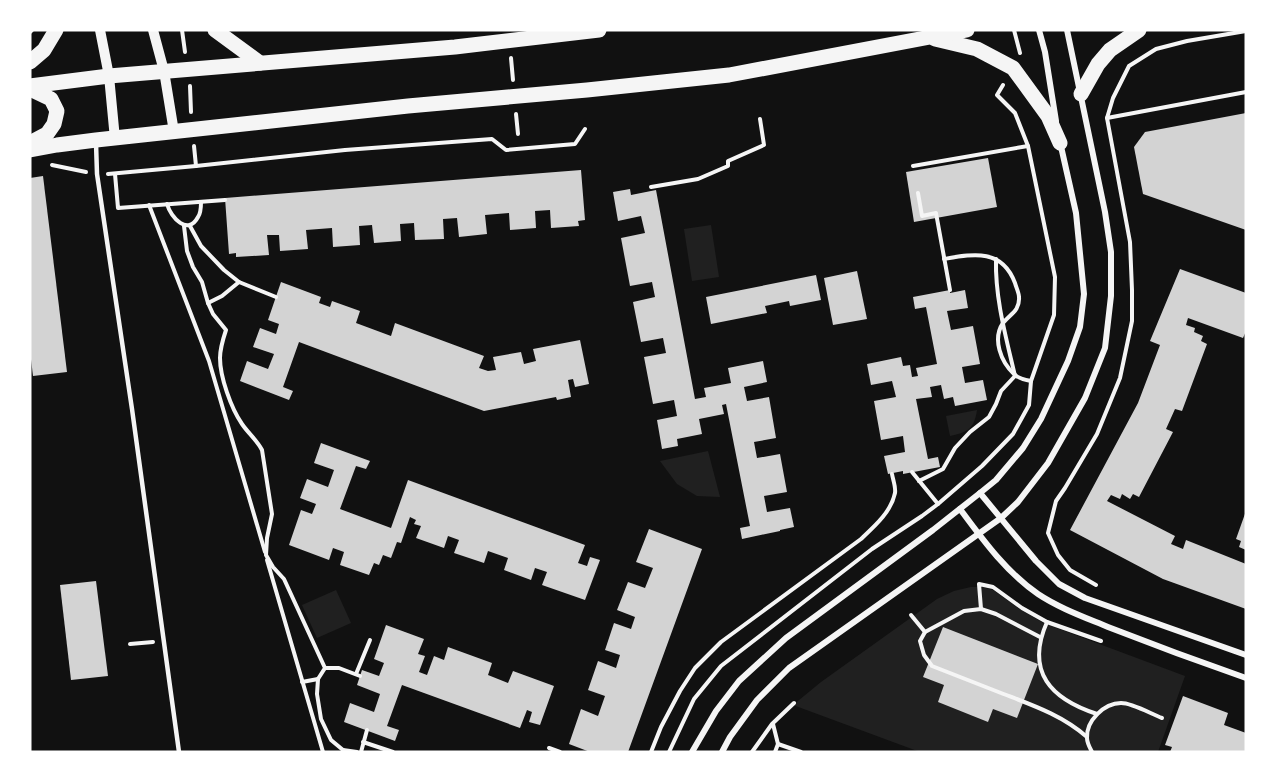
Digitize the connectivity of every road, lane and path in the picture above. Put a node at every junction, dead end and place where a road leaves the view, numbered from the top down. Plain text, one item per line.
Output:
1 (56, 30) edge
2 (100, 30) edge
3 (153, 30) edge
4 (182, 30) edge
5 (215, 30) edge
6 (598, 30) edge
7 (967, 30) edge
8 (1014, 30) edge
9 (1039, 30) edge
10 (1067, 30) edge
11 (1139, 30) edge
12 (1246, 31) edge
13 (929, 37) junction
14 (1021, 57) dead end
15 (30, 62) edge
16 (260, 63) junction
17 (188, 69) junction
18 (164, 71) junction
19 (109, 76) junction
20 (30, 87) edge
21 (1246, 92) edge
22 (1081, 94) junction
23 (997, 95) dead end
24 (760, 119) dead end
25 (585, 129) dead end
26 (193, 130) junction
27 (174, 132) junction
28 (116, 139) junction
29 (96, 140) junction
30 (1060, 142) junction
31 (30, 143) edge
32 (1028, 146) junction
33 (30, 150) edge
34 (196, 166) junction
35 (913, 166) dead end
36 (651, 187) dead end
37 (918, 194) dead end
38 (225, 200) dead end
39 (201, 202) junction
40 (167, 204) junction
41 (149, 205) junction
42 (184, 226) junction
43 (190, 226) junction
44 (996, 259) junction
45 (944, 260) junction
46 (239, 282) junction
47 (950, 290) dead end
48 (276, 297) dead end
49 (208, 303) junction
50 (1003, 324) junction
51 (1015, 376) junction
52 (1120, 378) dead end
53 (1031, 381) junction
54 (912, 472) dead end
55 (892, 474) dead end
56 (919, 481) junction
57 (980, 493) junction
58 (938, 504) junction
59 (960, 509) junction
60 (1001, 518) junction
61 (978, 534) junction
62 (266, 555) junction
63 (979, 584) dead end
64 (1104, 588) dead end
65 (981, 609) junction
66 (911, 615) dead end
67 (1047, 622) dead end
68 (925, 632) junction
69 (1040, 637) junction
70 (370, 640) dead end
71 (154, 642) dead end
72 (130, 644) dead end
73 (1246, 655) edge
74 (325, 668) junction
75 (1246, 678) edge
76 (318, 679) junction
77 (302, 682) junction
78 (794, 703) dead end
79 (1097, 714) junction
80 (1162, 718) dead end
81 (772, 723) junction
82 (367, 730) dead end
83 (1087, 737) junction
84 (363, 742) junction
85 (778, 744) junction
86 (549, 748) dead end
87 (343, 751) edge
88 (179, 752) edge
89 (322, 752) edge
90 (359, 752) edge
91 (393, 752) edge
92 (560, 752) edge
93 (651, 752) edge
94 (669, 752) edge
95 (692, 752) edge
96 (722, 752) edge
97 (752, 752) edge
98 (775, 752) edge
99 (801, 752) edge
100 (1092, 752) edge

1 - 15 main road
2 - 19 street
3 - 18 street
4 - 17 path
5 - 16 main road
6 - 16 main road
7 - 13 main road
8 - 14 path
9 - 30 street
10 - 22 street
11 - 22 main road
12 - 21 path
13 - 26 main road
13 - 30 main road
16 - 17 main road
17 - 18 main road
17 - 26 path
18 - 19 main road
18 - 27 street
19 - 20 main road
19 - 28 street
20 - 31 main road
22 - 60 street
23 - 32 path
24 - 36 path
25 - 34 path
26 - 27 main road
26 - 34 path
27 - 28 main road
28 - 29 main road
29 - 33 main road
29 - 88 lane
30 - 57 street
32 - 35 path
32 - 53 path
34 - 41 path
37 - 45 path
38 - 39 path
39 - 40 path
39 - 43 path
40 - 41 path
40 - 42 path
41 - 62 path
42 - 43 path
42 - 49 path
43 - 46 path
44 - 45 path
44 - 50 path
44 - 50 path
45 - 47 path
46 - 48 path
46 - 49 path
49 - 62 path
50 - 51 path
50 - 51 path
51 - 53 path
51 - 56 path
52 - 64 path
53 - 58 path
54 - 56 path
55 - 93 path
56 - 58 path
57 - 59 street
57 - 60 street
58 - 94 path
59 - 61 street
59 - 95 street
60 - 61 street
60 - 73 street
61 - 75 street
61 - 96 street
62 - 74 path
62 - 77 path
63 - 65 path
65 - 68 path
65 - 69 path
66 - 68 path
67 - 69 path
68 - 83 path
69 - 79 path
70 - 74 path
71 - 72 path
74 - 76 path
76 - 77 path
76 - 87 path
77 - 89 path
78 - 81 path
79 - 80 path
79 - 83 path
81 - 85 path
81 - 97 path
82 - 84 path
83 - 100 path
84 - 90 path
84 - 91 path
85 - 98 path
85 - 99 path
86 - 92 path
87 - 90 path

